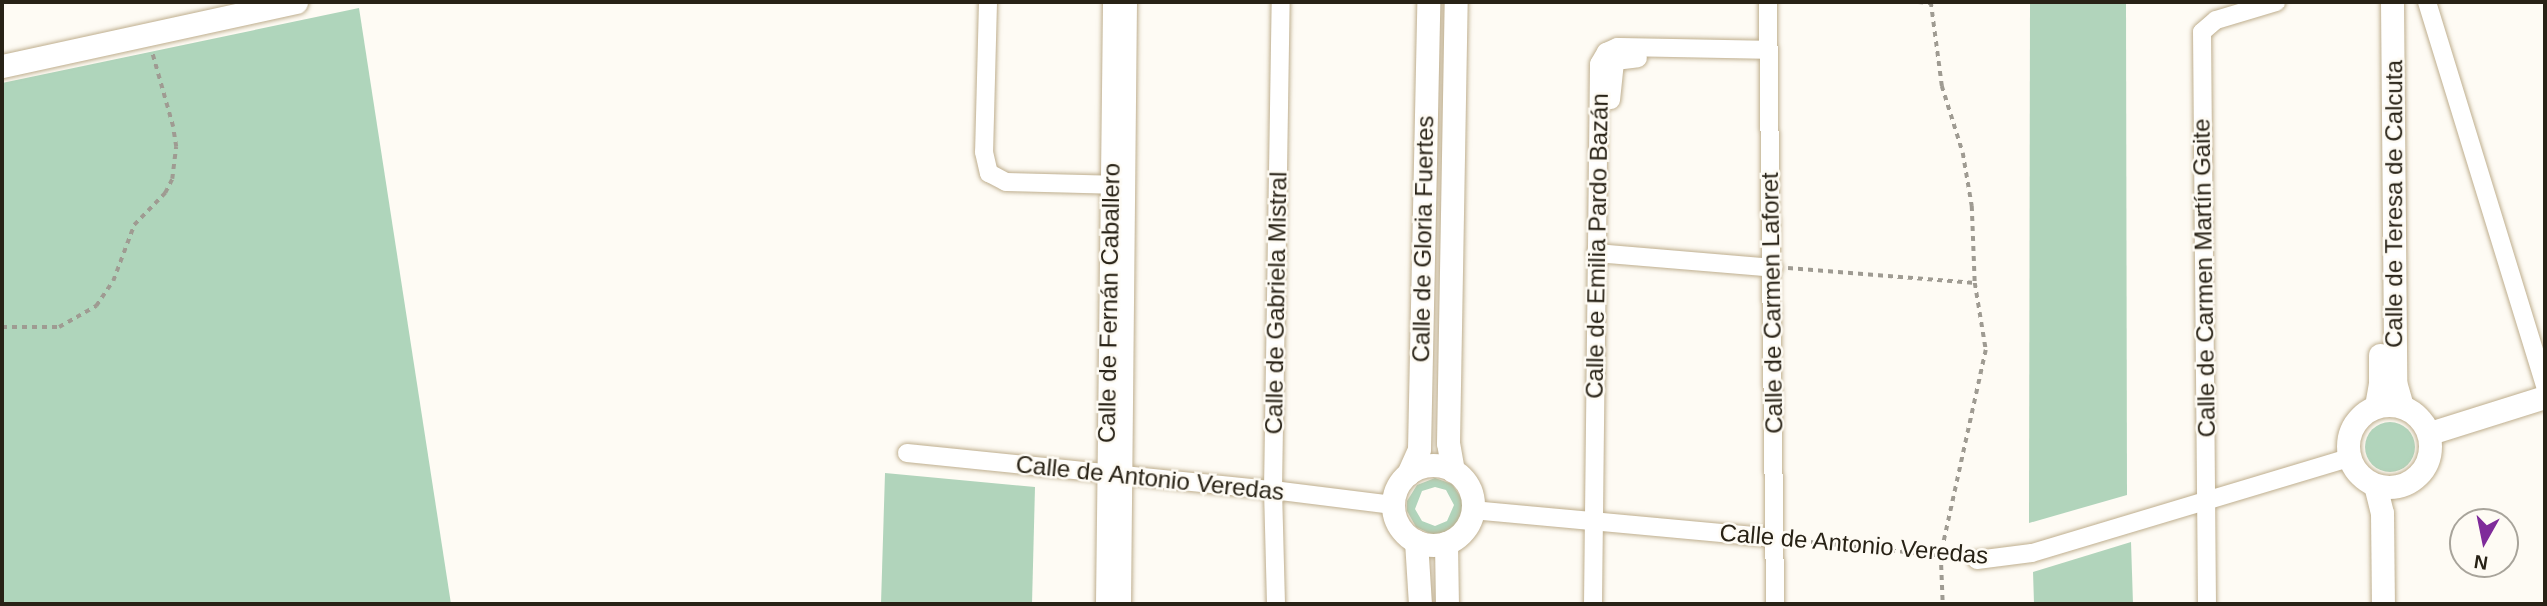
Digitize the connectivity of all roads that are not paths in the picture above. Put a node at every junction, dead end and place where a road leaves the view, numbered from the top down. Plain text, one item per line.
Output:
1 (296, 2) edge
2 (988, 2) edge
3 (1112, 2) edge
4 (1128, 2) edge
5 (1270, 2) edge
6 (1281, 2) edge
7 (1428, 2) edge
8 (1456, 2) edge
9 (1768, 2) edge
10 (2276, 2) edge
11 (2376, 2) edge
12 (2418, 2) edge
13 (2427, 2) edge
14 (2395, 8) edge
15 (2432, 22) junction
16 (1768, 55) junction
17 (2, 66) edge
18 (1118, 185) junction
19 (1601, 253) junction
20 (1773, 268) junction
21 (2545, 385) edge
22 (2545, 397) edge
23 (2402, 405) junction
24 (2375, 406) junction
25 (2430, 433) junction
26 (907, 453) dead end
27 (2349, 458) junction
28 (1453, 471) junction
29 (1115, 474) junction
30 (1408, 474) junction
31 (2375, 485) junction
32 (2402, 486) junction
33 (1269, 490) junction
34 (2206, 501) junction
35 (1393, 505) junction
36 (1473, 510) junction
37 (1600, 522) junction
38 (1775, 538) junction
39 (1416, 541) junction
40 (1446, 543) junction
41 (1977, 560) road end
42 (1105, 604) edge
43 (1122, 604) edge
44 (1265, 604) edge
45 (1276, 604) edge
46 (1420, 604) edge
47 (1447, 604) edge
48 (1593, 604) edge
49 (1605, 604) edge
50 (1776, 604) edge
51 (2207, 604) edge
52 (2383, 604) edge
53 (2398, 604) edge

1 - 17 street
2 - 18 street
3 - 18 street, Calle de Fernán Caballero
4 - 18 street, Calle de Fernán Caballero
5 - 33 street, Calle de Gabriela Mistral
6 - 33 street, Calle de Gabriela Mistral
7 - 30 street, Calle de Gloria Fuertes
8 - 28 street, Calle de Gloria Fuertes
9 - 16 street, Calle de Carmen Laforet
10 - 34 street, Calle de Carmen Martín Gaite
11 - 24 street, Calle de Teresa de Calcuta
12 - 15 street
13 - 15 street
14 - 23 street, Calle de Teresa de Calcuta
15 - 21 street
16 - 19 street, Calle de Emilia Pardo Bazán
16 - 20 street, Calle de Carmen Laforet
18 - 29 street, Calle de Fernán Caballero
19 - 20 street
19 - 37 street, Calle de Emilia Pardo Bazán
20 - 38 street, Calle de Carmen Laforet
22 - 25 street
23 - 24 street
23 - 25 street
24 - 27 street
25 - 32 street
26 - 29 street, Calle de Antonio Veredas
27 - 31 street
27 - 34 street, Calle de Antonio Veredas
28 - 30 street
28 - 36 street
29 - 33 street, Calle de Antonio Veredas
29 - 42 street, Calle de Fernán Caballero
29 - 43 street, Calle de Fernán Caballero
30 - 35 street
31 - 32 street
31 - 52 street
32 - 53 street
33 - 35 street, Calle de Antonio Veredas
33 - 44 street, Calle de Gabriela Mistral
33 - 45 street, Calle de Gabriela Mistral
34 - 41 street, Calle de Antonio Veredas
34 - 51 street, Calle de Carmen Martín Gaite
35 - 39 street
36 - 37 street, Calle de Antonio Veredas
36 - 40 street
37 - 38 street, Calle de Antonio Veredas
37 - 48 street, Calle de Emilia Pardo Bazán
37 - 49 street, Calle de Emilia Pardo Bazán
38 - 50 street, Calle de Carmen Laforet
39 - 40 street
39 - 46 street
40 - 47 street

